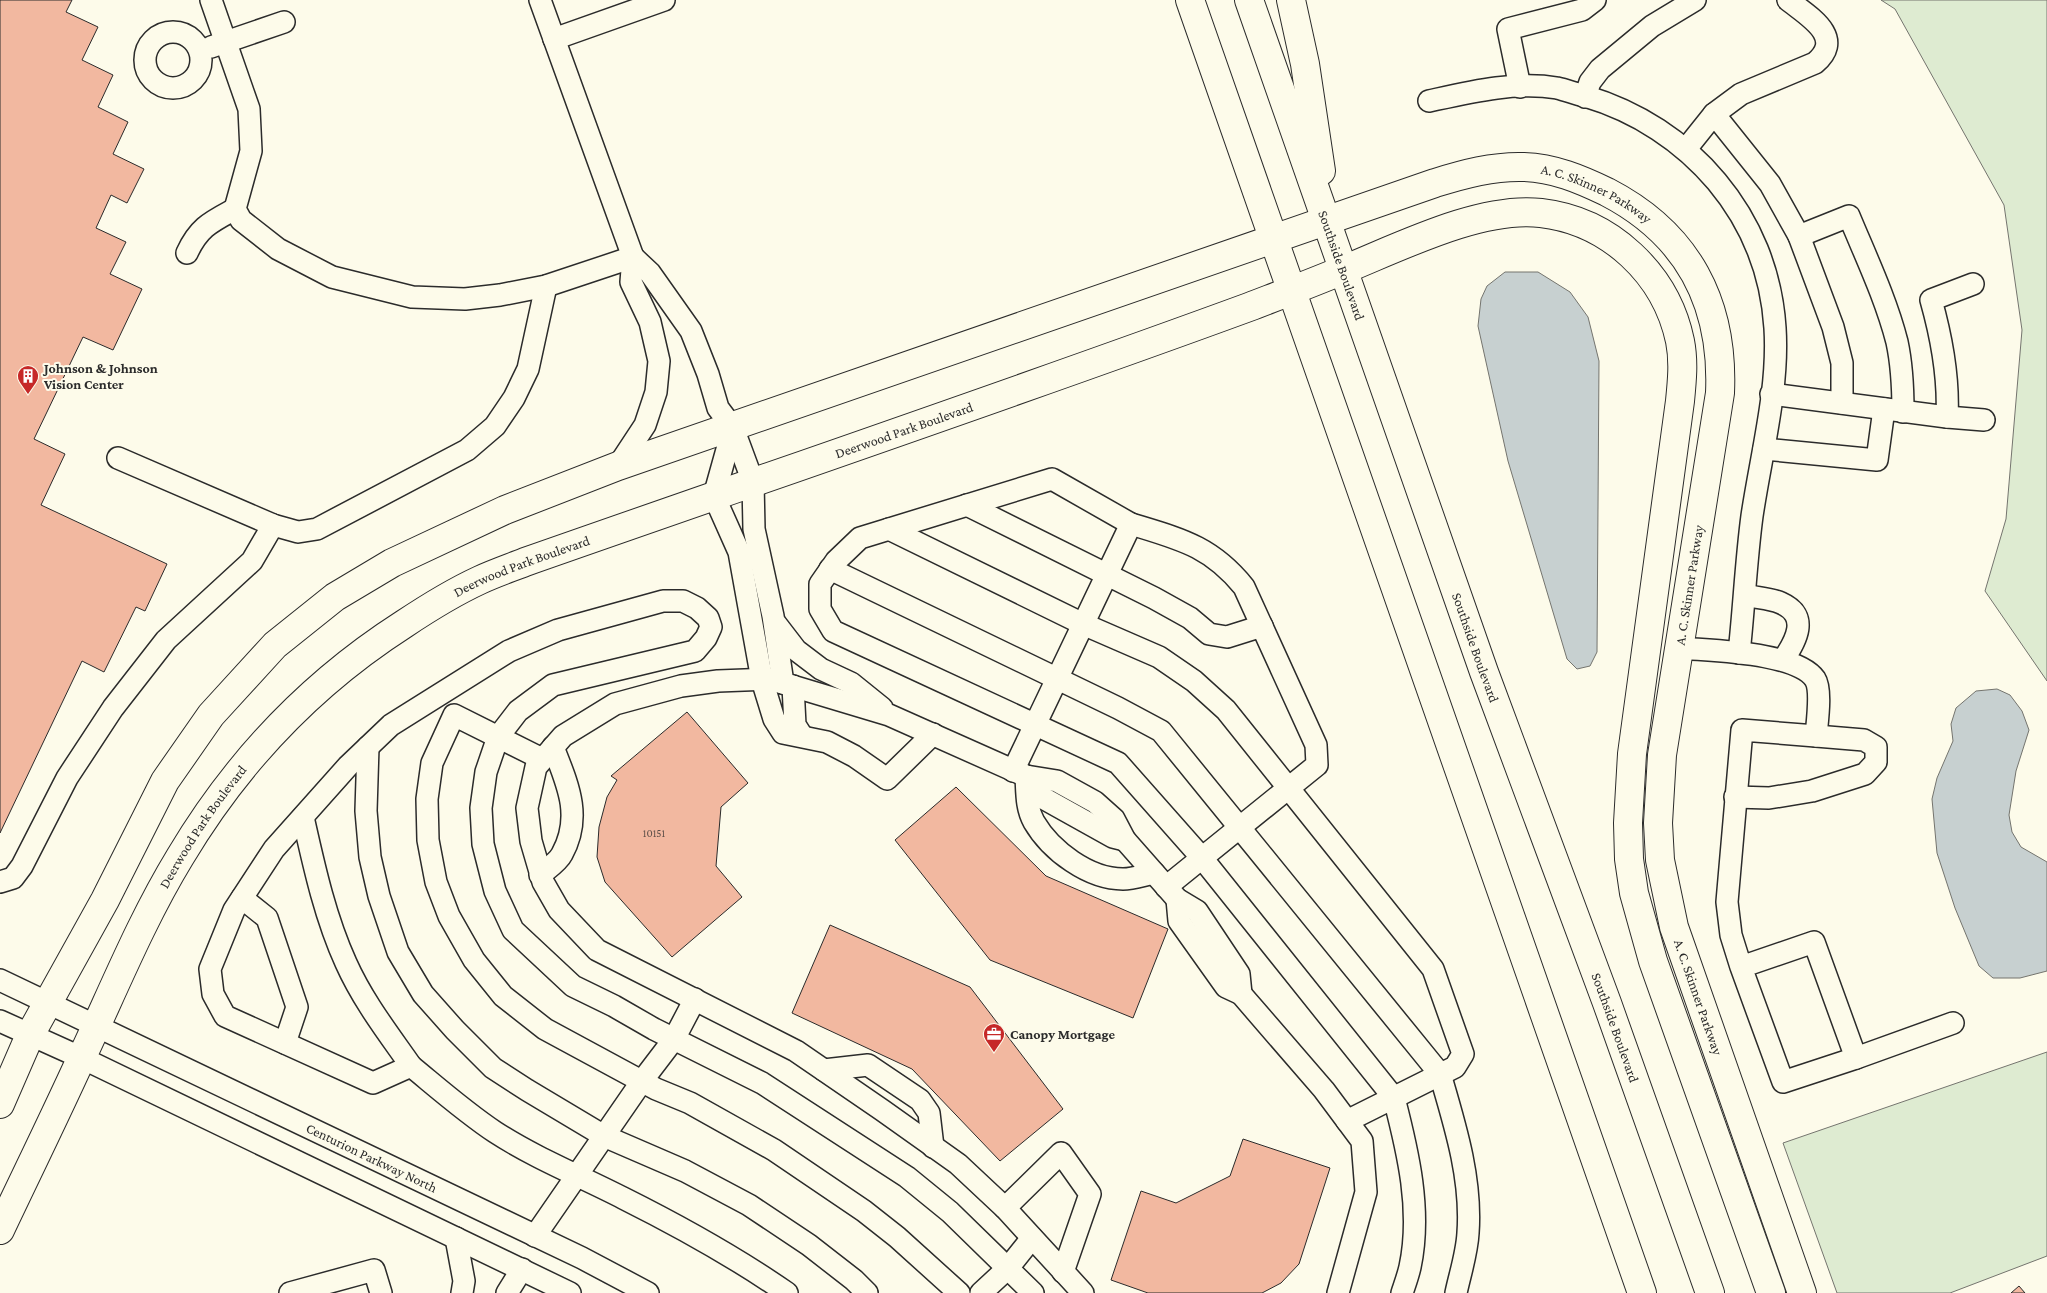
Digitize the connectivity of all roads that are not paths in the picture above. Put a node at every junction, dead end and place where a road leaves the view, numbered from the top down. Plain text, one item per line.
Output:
1 (211, 0) edge
2 (540, 0) edge
3 (664, 0) edge
4 (1190, 0) edge
5 (1249, 0) edge
6 (1291, 0) edge
7 (1595, 0) edge
8 (1695, 0) edge
9 (1788, 0) edge
10 (284, 22) dead end
11 (554, 39) junction
12 (224, 42) junction
13 (200, 51) dead end
14 (1520, 87) junction
15 (1585, 96) junction
16 (1429, 101) dead end
17 (1714, 114) junction
18 (1686, 150) junction
19 (235, 209) junction
20 (1326, 220) junction
21 (1799, 236) junction
22 (1274, 238) junction
23 (187, 253) dead end
24 (633, 257) junction
25 (1343, 270) junction
26 (1973, 284) dead end
27 (546, 286) junction
28 (1292, 290) junction
29 (1771, 394) junction
30 (1842, 403) junction
31 (1894, 410) junction
32 (1946, 417) junction
33 (1984, 420) dead end
34 (733, 428) junction
35 (1764, 449) junction
36 (118, 458) dead end
37 (618, 466) junction
38 (753, 482) junction
39 (714, 496) junction
40 (967, 505) junction
41 (1132, 524) junction
42 (273, 525) junction
43 (889, 529) junction
44 (830, 569) junction
45 (1107, 575) junction
46 (1745, 595) junction
47 (774, 622) junction
48 (1084, 624) junction
49 (1262, 626) junction
50 (1680, 648) junction
51 (1739, 653) junction
52 (1783, 660) junction
53 (1057, 679) junction
54 (762, 680) junction
55 (788, 685) junction
56 (890, 715) junction
57 (1034, 726) junction
58 (932, 734) junction
59 (802, 736) junction
60 (1816, 736) junction
61 (498, 737) junction
62 (368, 747) junction
63 (548, 753) junction
64 (1019, 774) junction
65 (1288, 788) junction
66 (1735, 796) junction
67 (303, 817) junction
68 (1240, 828) junction
69 (1202, 858) junction
70 (540, 875) junction
71 (0, 882) edge
72 (1165, 886) junction
73 (242, 898) junction
74 (1741, 967) junction
75 (0, 980) edge
76 (695, 999) junction
77 (47, 1003) junction
78 (0, 1021) edge
79 (1953, 1023) dead end
80 (96, 1026) junction
81 (30, 1035) junction
82 (674, 1039) junction
83 (285, 1043) junction
84 (82, 1058) junction
85 (1856, 1058) junction
86 (411, 1066) junction
87 (824, 1070) junction
88 (1440, 1074) junction
89 (642, 1081) junction
90 (1394, 1098) junction
91 (0, 1104) edge
92 (1347, 1121) junction
93 (604, 1136) junction
94 (933, 1147) junction
95 (576, 1176) junction
96 (1005, 1208) junction
97 (0, 1230) edge
98 (535, 1236) junction
99 (456, 1238) junction
100 (1032, 1238) junction
101 (1008, 1268) junction
102 (522, 1269) junction
103 (1063, 1272) junction
104 (290, 1293) edge
105 (381, 1293) edge
106 (462, 1293) edge
107 (507, 1293) edge
108 (570, 1293) edge
109 (648, 1293) edge
110 (787, 1293) edge
111 (867, 1293) edge
112 (958, 1293) edge
113 (981, 1293) edge
114 (1033, 1293) edge
115 (1083, 1293) edge
116 (1338, 1293) edge
117 (1402, 1293) edge
118 (1456, 1293) edge
119 (1642, 1293) edge
120 (1710, 1293) edge
121 (1771, 1293) edge
122 (1802, 1293) edge

1 - 12 street
2 - 11 street
3 - 11 street
4 - 22 main road
5 - 20 main road, Southside Boulevard
6 - 20 main road
7 - 14 street
8 - 15 street
9 - 17 street
10 - 12 street
11 - 24 street
12 - 13 street
12 - 19 street
14 - 15 street
14 - 16 street
15 - 18 street
17 - 18 street
17 - 21 street
18 - 29 street
19 - 23 street
19 - 27 street
20 - 22 main road
20 - 25 main road, Southside Boulevard
20 - 50 main road, A. C. Skinner Parkway
21 - 30 street
21 - 31 street
22 - 28 main road
22 - 34 main road
24 - 27 street
24 - 34 street
24 - 37 street
25 - 28 main road, Deerwood Park Boulevard
25 - 120 main road, Southside Boulevard
25 - 121 main road
26 - 32 street
27 - 42 street
28 - 38 main road, Deerwood Park Boulevard
28 - 119 main road
29 - 30 street
29 - 35 street
30 - 31 street
31 - 32 street
31 - 35 street
32 - 33 street
34 - 37 main road
34 - 38 street
34 - 39 street
35 - 46 street
36 - 42 street
37 - 77 main road
38 - 39 main road, Deerwood Park Boulevard
38 - 47 street
39 - 54 street
39 - 80 main road, Deerwood Park Boulevard
40 - 41 street
40 - 43 street
40 - 45 street
41 - 45 street
41 - 49 street
42 - 71 street
43 - 44 street
43 - 48 street
44 - 53 street
44 - 57 street
45 - 48 street
45 - 49 street
46 - 51 street
46 - 52 street
47 - 55 street
47 - 56 street
48 - 53 street
48 - 65 street
49 - 65 street
50 - 51 street
50 - 122 main road, A. C. Skinner Parkway
51 - 52 street
52 - 60 street
53 - 57 street
53 - 68 street
54 - 55 street
54 - 59 street
54 - 63 street
55 - 56 street
55 - 59 street
56 - 58 street
57 - 64 street
57 - 69 street
58 - 59 street
58 - 64 street
60 - 66 street
60 - 66 street
61 - 62 street
61 - 63 street
61 - 82 street
61 - 89 street
62 - 67 street
62 - 93 street
63 - 70 street
63 - 70 street
64 - 72 street
64 - 72 street
65 - 68 street
65 - 88 street
66 - 74 street
67 - 73 street
67 - 86 street
68 - 69 street
68 - 88 street
69 - 72 street
69 - 90 street
70 - 76 street
72 - 92 street
73 - 83 street
73 - 83 street
74 - 85 street
74 - 85 street
75 - 77 street, Centurion Parkway North
76 - 82 street
76 - 87 street
77 - 80 street, Centurion Parkway North
77 - 81 main road
78 - 81 street
79 - 85 street
80 - 84 main road, Deerwood Park Boulevard
80 - 98 street, Centurion Parkway North
81 - 84 street
81 - 91 main road
82 - 89 street
82 - 101 street
83 - 86 street
84 - 97 main road, Deerwood Park Boulevard
84 - 99 street
86 - 95 street
87 - 94 street
87 - 94 street
88 - 90 street
88 - 118 street
89 - 93 street
89 - 112 street
90 - 92 street
90 - 117 street
92 - 116 street
93 - 95 street
93 - 111 street
94 - 96 street
95 - 98 street
95 - 110 street
96 - 100 street
96 - 103 street
98 - 109 street, Centurion Parkway North
99 - 102 street
99 - 106 street
100 - 101 street
100 - 103 street
101 - 113 street
101 - 114 street
102 - 107 street
102 - 108 street
103 - 115 street
104 - 105 street

